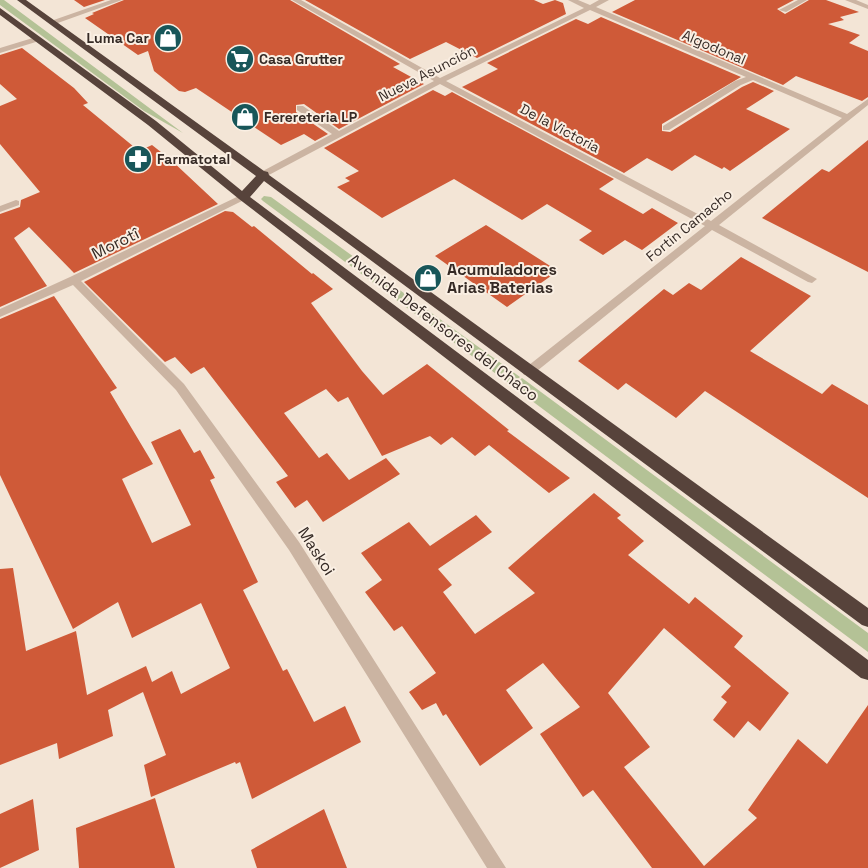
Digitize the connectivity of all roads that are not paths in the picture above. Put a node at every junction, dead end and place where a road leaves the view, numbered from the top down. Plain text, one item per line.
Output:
1 (21, 0) edge
2 (117, 0) edge
3 (296, 0) edge
4 (572, 0) edge
5 (605, 0) edge
6 (803, 0) edge
7 (849, 0) edge
8 (868, 6) edge
9 (590, 8) junction
10 (783, 10) dead end
11 (0, 11) edge
12 (52, 22) junction
13 (36, 39) junction
14 (0, 51) edge
15 (752, 76) junction
16 (440, 81) junction
17 (868, 101) edge
18 (300, 108) dead end
19 (848, 117) junction
20 (666, 128) dead end
21 (339, 135) junction
22 (264, 174) junction
23 (246, 193) junction
24 (16, 203) dead end
25 (0, 209) edge
26 (712, 224) junction
27 (812, 278) dead end
28 (74, 280) junction
29 (0, 313) edge
30 (528, 372) junction
31 (868, 619) edge
32 (868, 671) edge
33 (497, 868) edge

1 - 12 highway, Avenida Defensores del Chaco
2 - 12 street
3 - 16 street, De la Victoria
4 - 9 street, Algodonal
5 - 9 street, Nueva Asunción
6 - 10 street
7 - 8 street
9 - 15 street, Algodonal
9 - 16 street, Nueva Asunción
11 - 13 highway
12 - 22 highway, Avenida Defensores del Chaco
13 - 14 street
13 - 23 highway, Avenida Defensores del Chaco
15 - 19 street, Algodonal
15 - 20 street
16 - 21 street, Nueva Asunción
16 - 26 street, De la Victoria
17 - 19 street, Fortin Camacho
18 - 21 street
19 - 26 street, Fortin Camacho
21 - 22 street, Nueva Asunción
22 - 23 highway
22 - 30 highway, Avenida Defensores del Chaco
23 - 28 street, Morotî
23 - 32 highway, Avenida Defensores del Chaco
24 - 25 street
26 - 27 street, De la Victoria
26 - 30 street, Fortin Camacho
28 - 29 street, Morotî
28 - 33 street, Maskoi
30 - 31 highway, Avenida Defensores del Chaco

